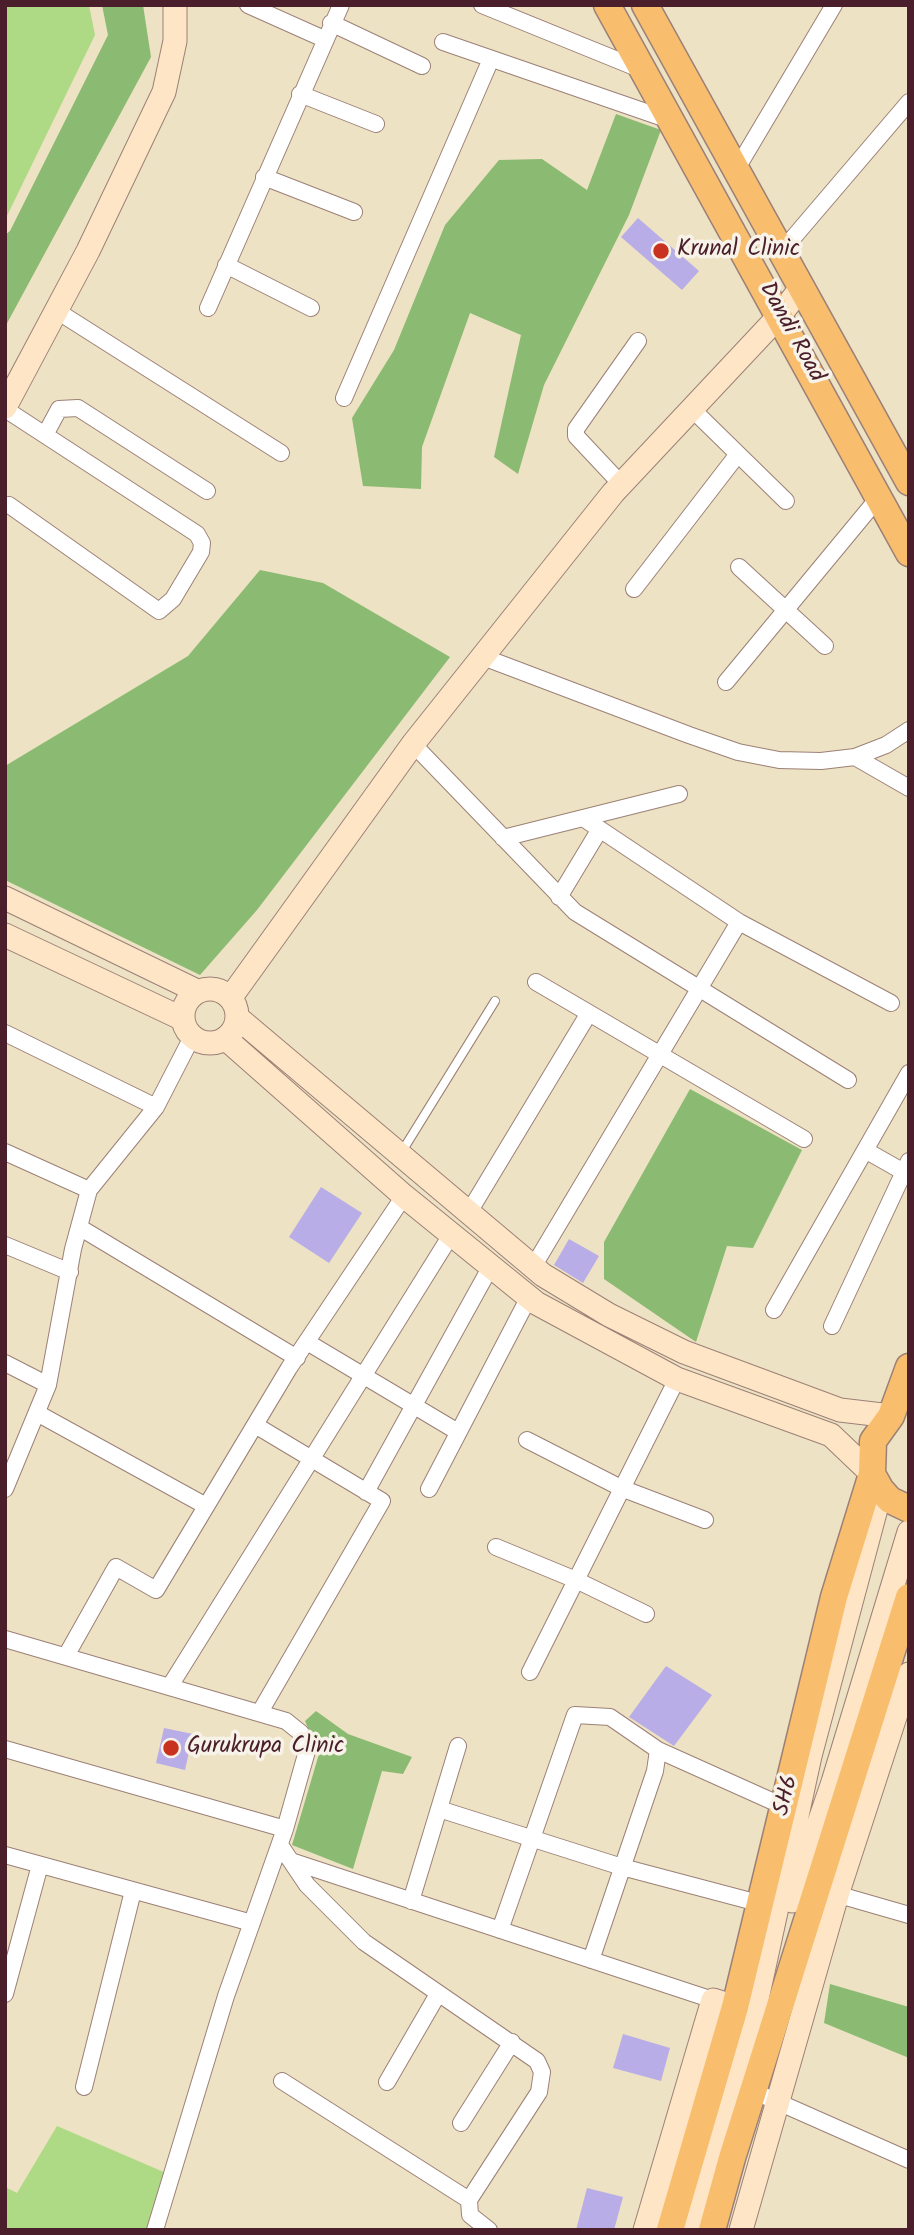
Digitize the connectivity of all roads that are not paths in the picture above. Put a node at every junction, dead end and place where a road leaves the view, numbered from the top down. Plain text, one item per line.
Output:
1 (175, 5) edge
2 (248, 5) edge
3 (341, 5) edge
4 (482, 5) edge
5 (607, 5) edge
6 (645, 5) edge
7 (834, 5) edge
8 (331, 23) junction
9 (324, 39) junction
10 (443, 42) dead end
11 (491, 59) junction
12 (422, 66) dead end
13 (644, 71) junction
14 (300, 94) junction
15 (909, 102) edge
16 (672, 121) junction
17 (376, 124) dead end
18 (736, 170) junction
19 (264, 177) junction
20 (354, 212) dead end
21 (781, 252) junction
22 (226, 265) junction
23 (801, 288) junction
24 (208, 308) dead end
25 (311, 308) dead end
26 (57, 311) junction
27 (780, 315) junction
28 (638, 341) dead end
29 (344, 398) dead end
30 (5, 408) edge
31 (692, 409) junction
32 (45, 435) junction
33 (281, 453) dead end
34 (738, 454) junction
35 (909, 482) edge
36 (621, 484) junction
37 (207, 491) dead end
38 (879, 498) junction
39 (786, 501) dead end
40 (9, 505) dead end
41 (909, 553) edge
42 (739, 567) dead end
43 (634, 589) dead end
44 (787, 609) junction
45 (825, 646) dead end
46 (483, 657) junction
47 (726, 682) dead end
48 (909, 730) edge
49 (413, 744) junction
50 (855, 757) junction
51 (909, 788) edge
52 (679, 794) dead end
53 (583, 818) junction
54 (600, 829) junction
55 (503, 838) junction
56 (559, 897) junction
57 (5, 898) edge
58 (739, 922) junction
59 (5, 935) edge
60 (536, 982) dead end
61 (699, 990) junction
62 (197, 991) junction
63 (495, 1001) dead end
64 (891, 1003) dead end
65 (234, 1007) junction
66 (589, 1013) junction
67 (188, 1028) junction
68 (5, 1033) edge
69 (226, 1039) junction
70 (659, 1056) junction
71 (909, 1073) edge
72 (848, 1080) dead end
73 (156, 1107) junction
74 (804, 1139) dead end
75 (865, 1150) junction
76 (5, 1152) edge
77 (400, 1154) junction
78 (907, 1169) edge
79 (89, 1190) junction
80 (404, 1196) junction
81 (468, 1212) junction
82 (79, 1227) junction
83 (451, 1235) junction
84 (5, 1245) edge
85 (491, 1266) junction
86 (533, 1267) junction
87 (70, 1272) junction
88 (529, 1297) junction
89 (774, 1310) dead end
90 (832, 1326) dead end
91 (307, 1342) junction
92 (297, 1358) junction
93 (5, 1363) edge
94 (909, 1367) edge
95 (365, 1378) junction
96 (677, 1379) junction
97 (48, 1385) junction
98 (414, 1406) junction
99 (900, 1412) edge
100 (37, 1413) junction
101 (255, 1425) junction
102 (458, 1432) junction
103 (527, 1440) dead end
104 (310, 1460) junction
105 (10, 1465) edge
106 (876, 1482) junction
107 (621, 1488) junction
108 (5, 1489) edge
109 (429, 1489) dead end
110 (366, 1492) junction
111 (206, 1506) junction
112 (909, 1509) edge
113 (705, 1520) dead end
114 (909, 1532) edge
115 (496, 1547) dead end
116 (576, 1580) junction
117 (908, 1599) edge
118 (646, 1614) dead end
119 (5, 1639) edge
120 (66, 1656) junction
121 (530, 1672) dead end
122 (909, 1674) edge
123 (170, 1685) junction
124 (260, 1712) junction
125 (458, 1745) dead end
126 (5, 1749) edge
127 (658, 1750) junction
128 (785, 1807) junction
129 (439, 1809) junction
130 (285, 1829) junction
131 (531, 1836) junction
132 (280, 1845) junction
133 (5, 1855) edge
134 (291, 1861) junction
135 (40, 1864) junction
136 (622, 1867) junction
137 (134, 1891) junction
138 (827, 1892) junction
139 (411, 1901) junction
140 (762, 1904) junction
141 (909, 1915) edge
142 (251, 1923) junction
143 (500, 1930) junction
144 (591, 1960) junction
145 (5, 1994) edge
146 (438, 1994) junction
147 (735, 2002) junction
148 (512, 2042) junction
149 (282, 2081) dead end
150 (387, 2082) dead end
151 (84, 2087) dead end
152 (753, 2091) junction
153 (777, 2102) junction
154 (461, 2123) dead end
155 (909, 2160) edge
156 (469, 2200) junction
157 (155, 2230) edge
158 (489, 2230) edge
159 (645, 2230) edge
160 (670, 2230) edge
161 (693, 2230) edge
162 (712, 2230) edge
163 (741, 2230) edge

1 - 26 main road
2 - 9 street
3 - 8 street
4 - 13 street
5 - 13 main road, Dandi Road
6 - 18 main road, Dandi Road
7 - 18 street
8 - 9 street
8 - 12 street
9 - 14 street
10 - 11 street
11 - 16 street
11 - 29 street
13 - 16 main road, Dandi Road
14 - 17 street
14 - 19 street
15 - 21 street
16 - 27 main road, Dandi Road
18 - 21 main road, Dandi Road
19 - 20 street
19 - 22 street
21 - 23 main road, Dandi Road
22 - 24 street
22 - 25 street
23 - 27 main road
23 - 35 main road, Dandi Road
26 - 30 main road
26 - 33 street
27 - 31 main road
27 - 38 main road, Dandi Road
28 - 36 street
30 - 32 street
31 - 34 street
31 - 36 main road
32 - 37 street
32 - 40 street
34 - 39 street
34 - 43 street
36 - 46 main road
38 - 41 main road, Dandi Road
38 - 44 street
42 - 44 street
44 - 45 street
44 - 47 street
46 - 49 main road
46 - 50 street
48 - 50 street
49 - 55 street
49 - 65 main road
50 - 51 street
52 - 53 street
53 - 54 street
53 - 55 street
54 - 56 street
54 - 58 street
55 - 56 street
56 - 61 street
57 - 62 main road
58 - 61 street
58 - 64 street
59 - 67 main road
60 - 66 street
61 - 70 street
61 - 72 street
62 - 65 main road
62 - 67 main road
63 - 77 lane
65 - 69 main road
65 - 77 main road
66 - 70 street
66 - 81 street
67 - 69 main road
67 - 73 street
68 - 73 street
69 - 80 main road
70 - 74 street
70 - 86 street
71 - 75 street
73 - 79 street
75 - 78 street
75 - 89 street
76 - 79 street
77 - 81 main road
78 - 90 street
79 - 82 street
80 - 83 main road
80 - 91 street
81 - 86 main road
82 - 87 street
82 - 92 street
83 - 85 main road
83 - 95 street
84 - 87 street
85 - 88 main road
85 - 98 street
86 - 99 main road
87 - 97 street
88 - 96 main road
88 - 102 street
91 - 92 street
91 - 95 street
92 - 101 street
93 - 97 street
94 - 99 main road, SH6
95 - 98 street
95 - 104 street
96 - 106 main road
96 - 107 street
97 - 100 street
98 - 102 street
98 - 110 street
99 - 106 main road, SH6
100 - 105 street
100 - 111 street
101 - 104 street
101 - 111 street
102 - 109 street
103 - 107 street
104 - 110 street
104 - 123 street
105 - 108 street
106 - 112 main road
106 - 128 main road, SH6
106 - 147 main road
107 - 113 street
107 - 116 street
110 - 124 street
111 - 120 street
114 - 147 main road
115 - 116 street
116 - 118 street
116 - 121 street
117 - 138 main road
119 - 120 street
120 - 123 street
122 - 138 main road
123 - 124 street
124 - 130 street
125 - 129 street
126 - 130 street
127 - 128 street
127 - 131 street
127 - 136 street
128 - 140 main road, SH6
129 - 131 street
129 - 139 street
130 - 132 street
131 - 136 street
131 - 143 street
132 - 134 street
132 - 142 street
133 - 135 street
134 - 139 street
134 - 146 street
135 - 137 street
135 - 145 street
136 - 140 street
136 - 144 street
137 - 142 street
137 - 151 street
138 - 141 street
138 - 152 main road
138 - 153 main road
139 - 143 street
140 - 147 main road, SH6
142 - 157 street
143 - 144 street
144 - 147 street
146 - 148 street
146 - 150 street
147 - 159 main road
147 - 160 main road, SH6
147 - 161 main road
148 - 154 street
148 - 156 street
149 - 156 street
152 - 153 street
152 - 162 main road
153 - 155 street
153 - 163 main road
156 - 158 street

